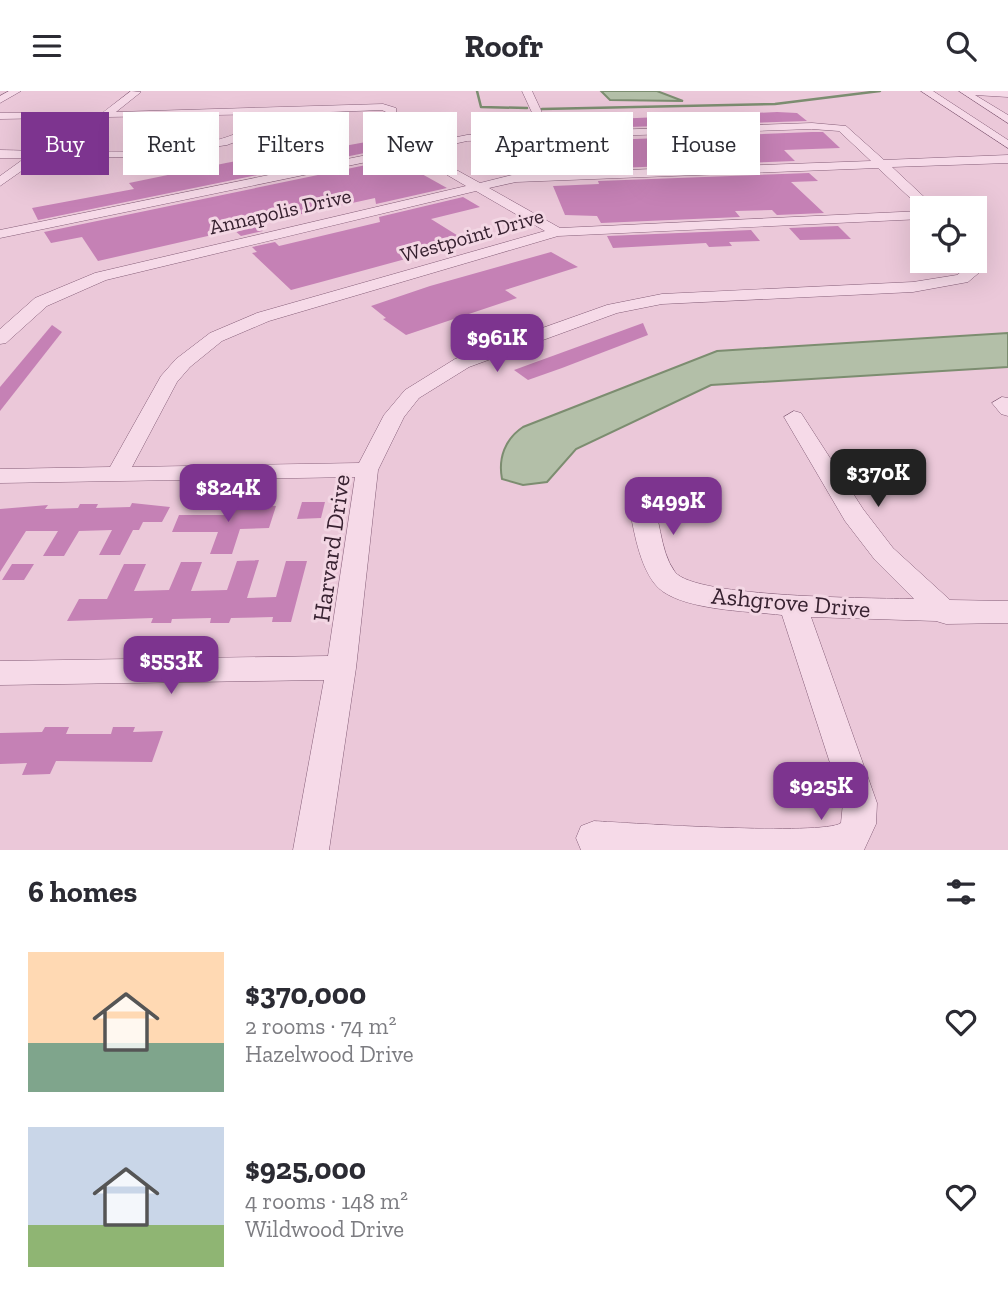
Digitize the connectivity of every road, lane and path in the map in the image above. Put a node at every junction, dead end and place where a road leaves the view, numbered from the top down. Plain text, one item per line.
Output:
1 (16, 91) edge
2 (527, 91) edge
3 (927, 91) edge
4 (962, 91) edge
5 (136, 92) edge
6 (1006, 93) edge
7 (0, 100) edge
8 (273, 110) junction
9 (392, 112) edge
10 (537, 112) edge
11 (109, 113) edge
12 (959, 113) junction
13 (1002, 113) edge
14 (0, 116) edge
15 (21, 116) edge
16 (109, 116) edge
17 (1008, 120) edge
18 (633, 132) edge
19 (992, 135) junction
20 (1008, 135) edge
21 (1008, 145) edge
22 (109, 153) edge
23 (0, 154) edge
24 (21, 154) edge
25 (363, 159) edge
26 (1008, 159) edge
27 (882, 164) junction
28 (21, 167) edge
29 (457, 174) edge
30 (0, 182) edge
31 (477, 185) junction
32 (916, 196) edge
33 (910, 216) edge
34 (0, 218) edge
35 (557, 232) junction
36 (5, 233) edge
37 (969, 273) edge
38 (0, 339) edge
39 (794, 417) dead end
40 (367, 470) junction
41 (0, 476) edge
42 (116, 476) junction
43 (639, 496) dead end
44 (793, 606) junction
45 (1008, 612) edge
46 (946, 613) junction
47 (341, 668) junction
48 (0, 673) edge
49 (594, 838) dead end
50 (731, 849) edge
51 (311, 850) edge

1 - 7 street
2 - 10 street
3 - 4 street
3 - 12 street
4 - 6 street
4 - 13 street
5 - 11 street
8 - 9 street
8 - 16 street
8 - 22 street
12 - 13 street
12 - 19 street
13 - 17 street
14 - 15 street
18 - 27 street
19 - 20 street
19 - 21 street
23 - 24 street
25 - 36 street
26 - 27 street, Annapolis Drive
27 - 31 street, Annapolis Drive
27 - 32 street
28 - 30 street
29 - 31 street
31 - 35 street
31 - 38 street, Annapolis Drive
33 - 35 street, Westpoint Drive
34 - 36 street
35 - 42 street, Westpoint Drive
37 - 40 street, Harvard Drive
39 - 46 street
40 - 42 street
40 - 47 street, Harvard Drive
41 - 42 street
43 - 44 street, Ashgrove Drive
44 - 46 street, Ashgrove Drive
44 - 50 street
45 - 46 street, Ashgrove Drive
47 - 48 street
47 - 51 street, Harvard Drive
49 - 50 street

